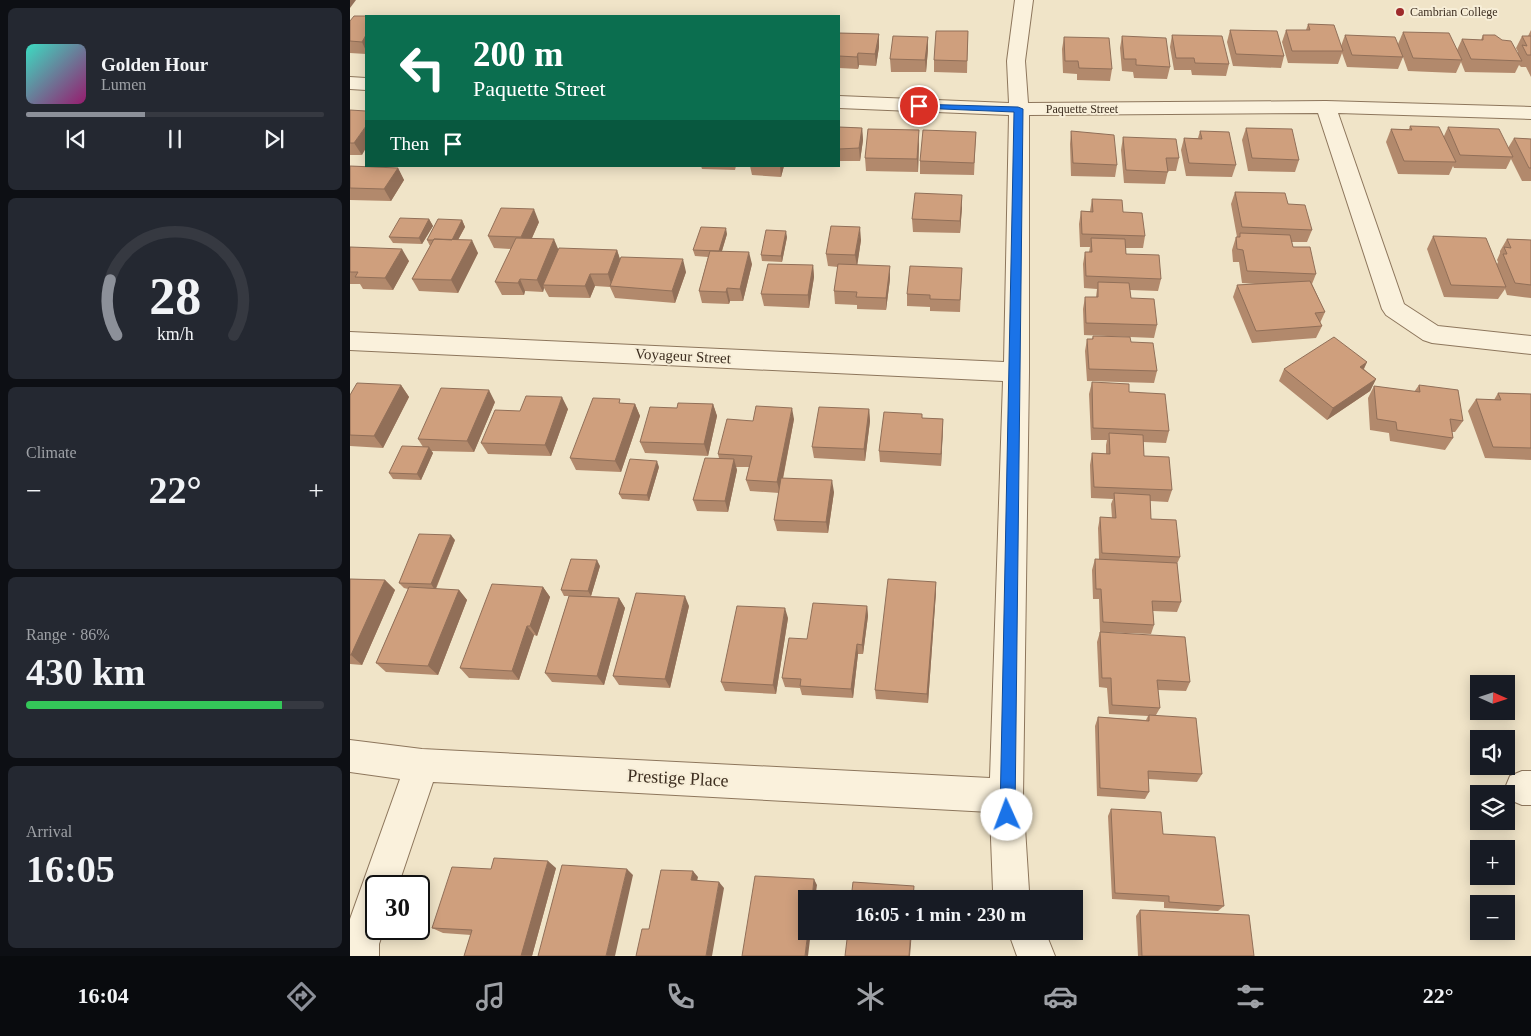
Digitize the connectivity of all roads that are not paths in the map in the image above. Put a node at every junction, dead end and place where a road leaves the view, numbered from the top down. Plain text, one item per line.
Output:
1 (1024, 0) edge
2 (350, 83) edge
3 (365, 84) edge
4 (840, 102) edge
5 (1326, 107) junction
6 (1018, 109) junction
7 (1531, 113) edge
8 (350, 341) edge
9 (1531, 345) edge
10 (1016, 372) junction
11 (350, 756) edge
12 (422, 764) junction
13 (1006, 796) junction
14 (384, 875) edge
15 (1011, 890) edge
16 (365, 929) edge
17 (1030, 940) edge
18 (360, 956) edge
19 (1036, 956) edge

1 - 6 street
2 - 3 street
4 - 6 street, Paquette Street
5 - 6 street, Paquette Street
5 - 7 street, Paquette Street
5 - 9 street
6 - 10 street
8 - 10 street, Voyageur Street
10 - 13 street
11 - 12 street, Prestige Place
12 - 13 street, Prestige Place
12 - 14 street
13 - 15 street
16 - 18 street
17 - 19 street

